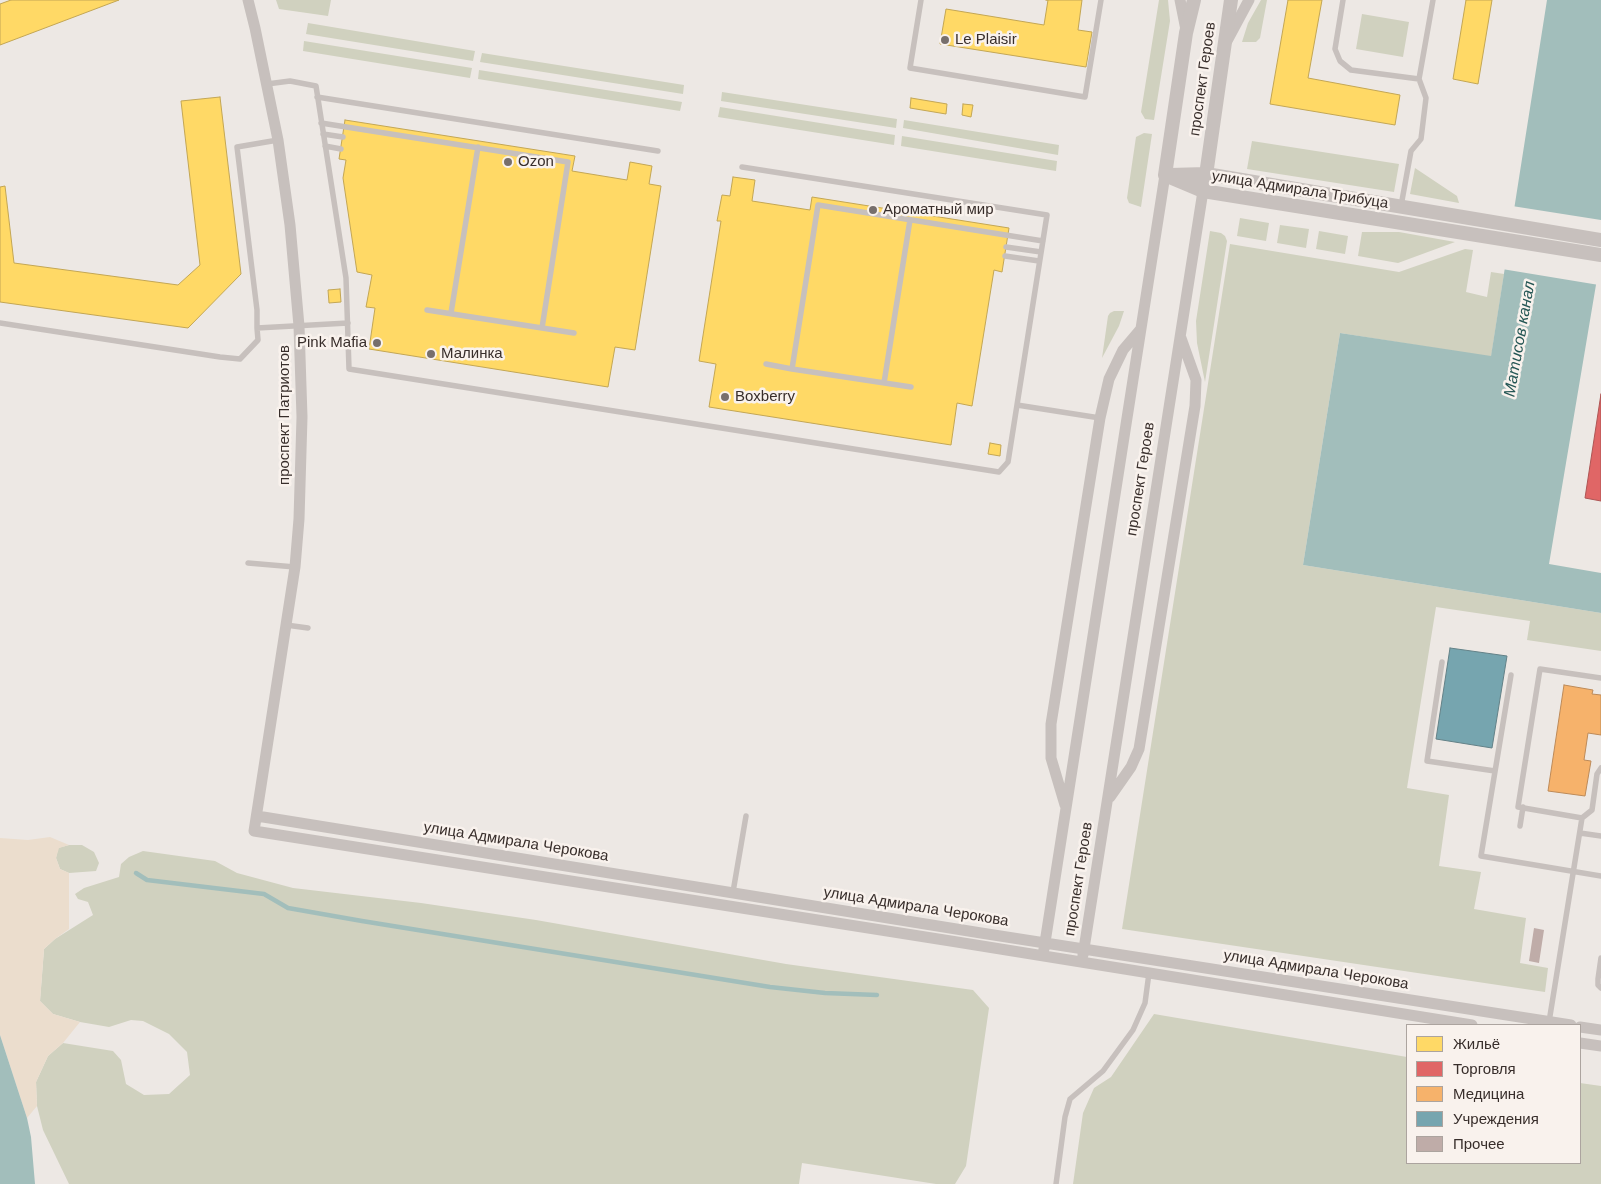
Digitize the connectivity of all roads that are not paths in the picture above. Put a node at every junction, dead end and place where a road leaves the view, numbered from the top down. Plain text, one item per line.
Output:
1 (248, 0) edge
2 (921, 0) edge
3 (1100, 0) edge
4 (1180, 0) edge
5 (1194, 0) edge
6 (1231, 0) edge
7 (1249, 0) edge
8 (1343, 0) edge
9 (1433, 0) edge
10 (1186, 33) junction
11 (1226, 43) junction
12 (1419, 79) junction
13 (268, 84) junction
14 (318, 97) junction
15 (322, 123) junction
16 (323, 134) junction
17 (343, 137) dead end
18 (278, 140) junction
19 (325, 146) junction
20 (478, 147) junction
21 (341, 149) dead end
22 (658, 150) dead end
23 (742, 167) dead end
24 (1206, 174) junction
25 (1165, 175) junction
26 (1203, 191) junction
27 (1402, 206) junction
28 (910, 220) junction
29 (1601, 240) edge
30 (1043, 241) junction
31 (1006, 247) dead end
32 (1041, 252) junction
33 (1601, 255) edge
34 (1004, 256) dead end
35 (1039, 261) junction
36 (427, 310) dead end
37 (452, 313) junction
38 (348, 322) junction
39 (0, 323) edge
40 (300, 326) junction
41 (257, 328) junction
42 (542, 328) junction
43 (1141, 328) junction
44 (574, 333) dead end
45 (1180, 336) junction
46 (766, 364) dead end
47 (792, 369) junction
48 (884, 383) junction
49 (911, 388) dead end
50 (1017, 405) junction
51 (1100, 418) junction
52 (248, 563) dead end
53 (295, 567) junction
54 (286, 624) junction
55 (308, 628) dead end
56 (1442, 662) dead end
57 (1511, 675) dead end
58 (1601, 678) edge
59 (1601, 768) edge
60 (1495, 772) junction
61 (1108, 800) junction
62 (1523, 807) junction
63 (1066, 808) junction
64 (257, 816) junction
65 (746, 816) dead end
66 (1582, 818) junction
67 (1520, 826) dead end
68 (254, 831) joint
69 (1580, 833) junction
70 (1601, 836) edge
71 (1574, 871) junction
72 (1601, 876) edge
73 (733, 892) junction
74 (1045, 943) junction
75 (1084, 949) junction
76 (1043, 956) junction
77 (1601, 958) edge
78 (1082, 963) junction
79 (1149, 973) junction
80 (1601, 988) edge
81 (1549, 1022) junction
82 (1466, 1024) edge
83 (1564, 1024) edge
84 (1581, 1027) edge
85 (1601, 1030) edge
86 (1581, 1042) edge
87 (1601, 1046) edge
88 (1056, 1184) edge

1 - 13 street, проспект Патриотов
2 - 3 lane
4 - 10 street
5 - 10 street, проспект Героев
6 - 11 street, проспект Героев
7 - 11 street
8 - 12 lane
9 - 12 lane
10 - 25 street, проспект Героев
11 - 24 street, проспект Героев
12 - 27 lane
13 - 14 lane
13 - 18 street, проспект Патриотов
14 - 15 lane
14 - 22 lane
15 - 16 lane
15 - 20 lane
16 - 17 lane
16 - 19 lane
18 - 40 street, проспект Патриотов
18 - 41 lane
19 - 21 lane
19 - 38 lane
20 - 37 lane
20 - 42 lane
23 - 30 lane
24 - 25 street, улица Адмирала Трибуца
24 - 26 street, проспект Героев
24 - 27 street, улица Адмирала Трибуца
25 - 26 street, улица Адмирала Трибуца
25 - 43 street, проспект Героев
26 - 33 street, улица Адмирала Трибуца
26 - 45 street, проспект Героев
27 - 29 street, улица Адмирала Трибуца
28 - 30 lane
28 - 47 lane
28 - 48 lane
30 - 32 lane
31 - 32 lane
32 - 35 lane
34 - 35 lane
35 - 50 lane
36 - 37 lane
37 - 42 lane
38 - 40 lane
38 - 50 lane
39 - 41 lane
40 - 41 lane
40 - 53 street, проспект Патриотов
42 - 44 lane
43 - 51 street
43 - 63 street, проспект Героев
45 - 61 street, проспект Героев
45 - 61 street
46 - 47 lane
47 - 48 lane
48 - 49 lane
50 - 51 lane
51 - 63 street
52 - 53 lane
53 - 54 street, проспект Патриотов
54 - 55 lane
54 - 64 street, проспект Патриотов
56 - 60 lane
57 - 60 lane
58 - 62 lane
59 - 66 lane
60 - 71 lane
61 - 75 street, проспект Героев
62 - 66 lane
62 - 67 lane
63 - 74 street, проспект Героев
64 - 68 street, проспект Патриотов
64 - 73 street, улица Адмирала Черокова
65 - 73 lane
66 - 69 lane
68 - 76 street, улица Адмирала Черокова
69 - 70 lane
69 - 71 lane
71 - 72 lane
71 - 81 lane
73 - 74 street, улица Адмирала Черокова
74 - 75 street, улица Адмирала Черокова
74 - 76 street, проспект Героев
75 - 78 street, проспект Героев
75 - 81 street, улица Адмирала Черокова
76 - 78 street, улица Адмирала Черокова
77 - 80 lane
78 - 79 street, улица Адмирала Черокова
79 - 82 street, улица Адмирала Черокова
79 - 88 lane
81 - 83 street, улица Адмирала Черокова
84 - 85 street
86 - 87 street

